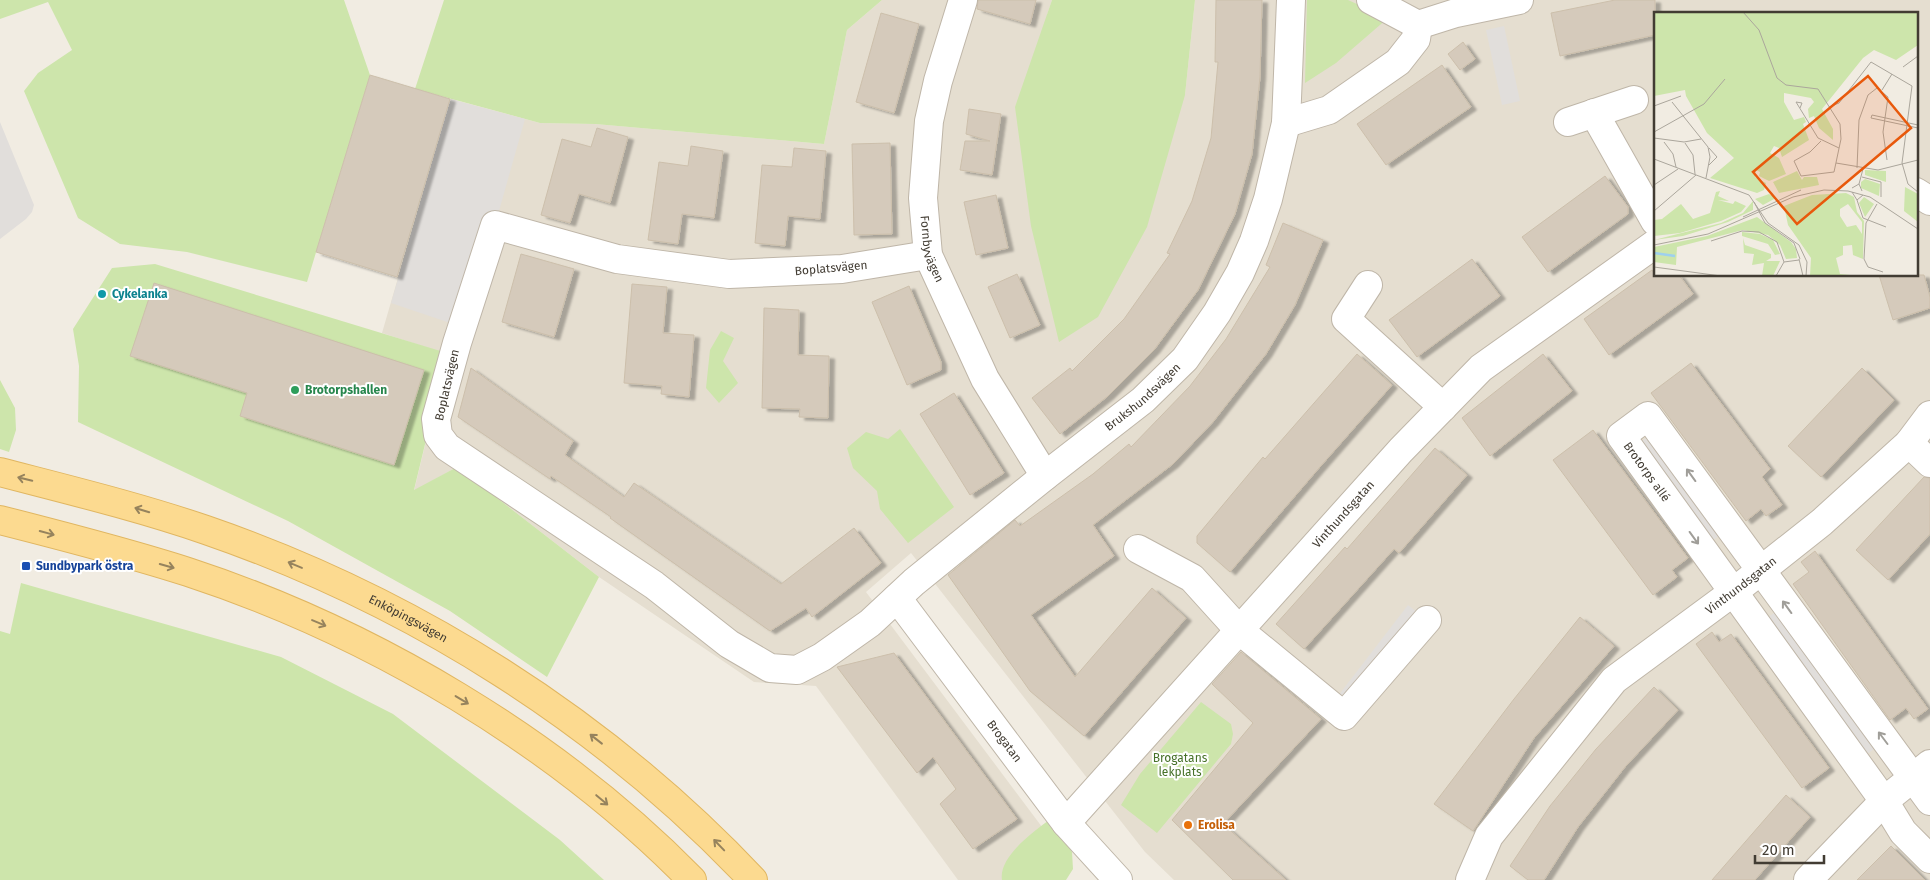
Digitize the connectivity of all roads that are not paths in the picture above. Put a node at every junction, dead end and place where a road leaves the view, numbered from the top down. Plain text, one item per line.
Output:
1 (963, 0) edge
2 (1291, 0) edge
3 (1371, 0) edge
4 (1518, 0) edge
5 (1418, 25) junction
6 (1634, 100) dead end
7 (1594, 113) junction
8 (1568, 122) dead end
9 (1286, 123) junction
10 (1918, 193) edge
11 (1930, 201) edge
12 (1654, 219) edge
13 (1654, 245) edge
14 (928, 255) junction
15 (1368, 285) dead end
16 (1443, 407) junction
17 (1930, 415) edge
18 (1909, 443) junction
19 (1930, 463) edge
20 (0, 472) edge
21 (1045, 476) junction
22 (0, 520) edge
23 (1138, 549) dead end
24 (1761, 571) junction
25 (1733, 593) junction
26 (897, 598) junction
27 (1427, 620) dead end
28 (1239, 630) junction
29 (1921, 771) edge
30 (1884, 801) junction
31 (1930, 801) edge
32 (1066, 823) junction
33 (1930, 859) edge
34 (1106, 876) edge
35 (692, 880) edge
36 (753, 880) edge
37 (1470, 880) edge
38 (1808, 880) edge

1 - 14 street, Fornbyvägen
2 - 9 street, Brukshundsvägen
3 - 5 street
4 - 5 street
5 - 9 street
6 - 7 street
7 - 8 street
7 - 12 street
9 - 21 street, Brukshundsvägen
10 - 11 street
13 - 16 street, Vinthundsgatan
14 - 21 street, Fornbyvägen
14 - 26 street, Boplatsvägen
15 - 16 street
16 - 28 street, Vinthundsgatan
17 - 18 street, Vinthundsgatan
18 - 19 street
18 - 24 street, Vinthundsgatan
36 -> 20 main road, Enköpingsvägen
21 - 26 street, Brukshundsvägen
22 -> 35 main road
23 - 28 street
24 - 25 street, Vinthundsgatan
24 -> 25 street, Brotorps allé
29 -> 24 street, Brotorps allé
25 - 30 street, Brotorps allé
25 - 37 street, Vinthundsgatan
26 - 32 street, Brogatan
27 - 28 street
28 - 32 street, Vinthundsgatan
29 - 30 street
29 - 31 street, Brotorps allé
30 - 33 street, Brotorps allé
30 - 38 street
32 - 34 street, Brogatan

